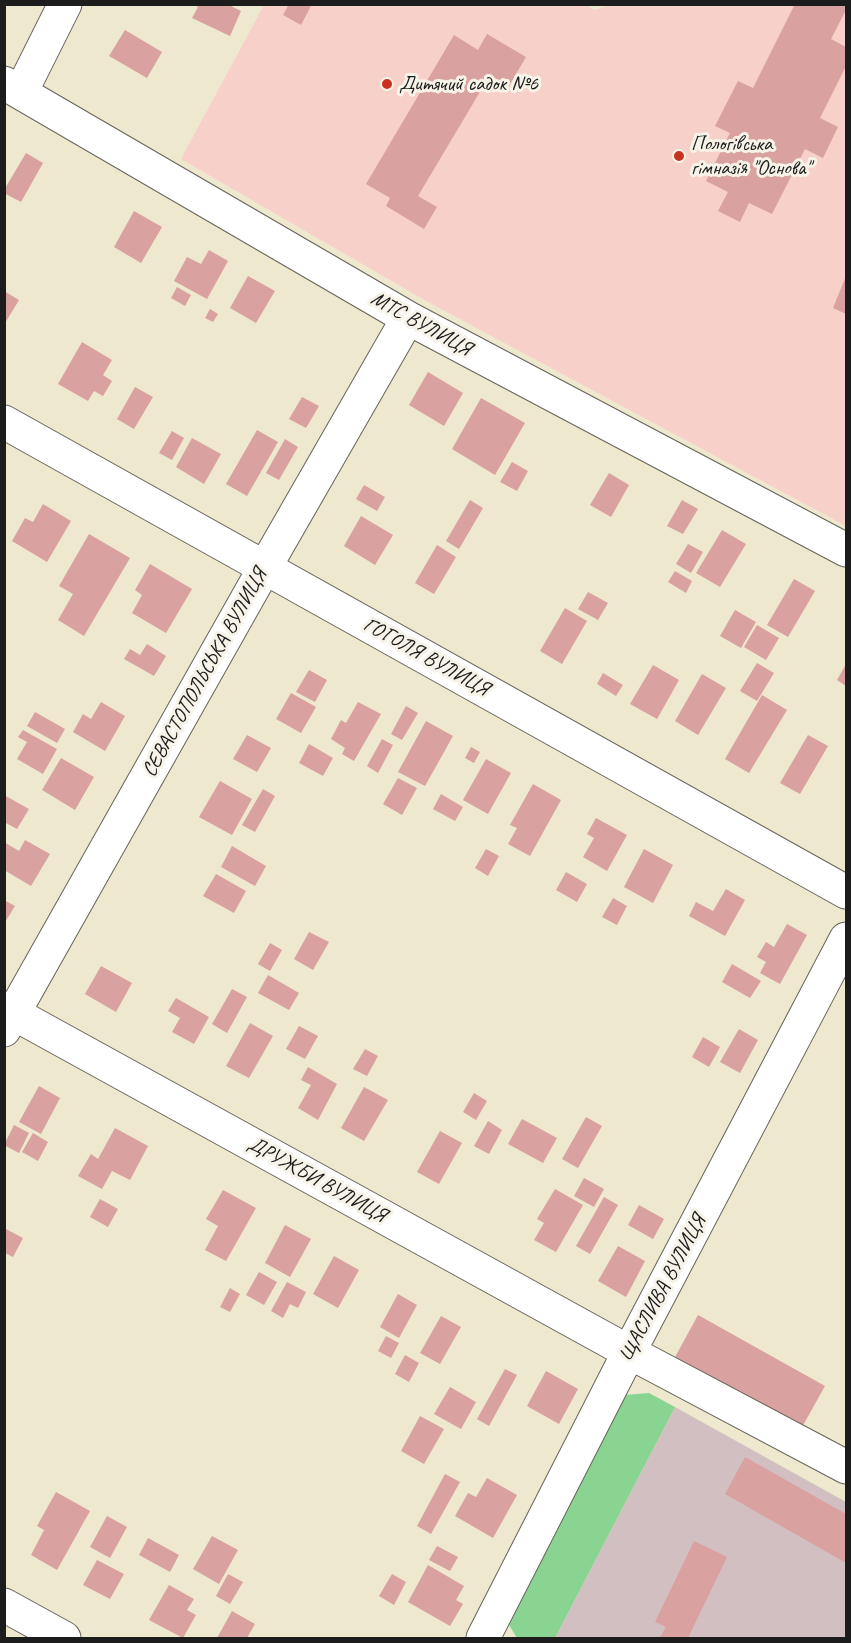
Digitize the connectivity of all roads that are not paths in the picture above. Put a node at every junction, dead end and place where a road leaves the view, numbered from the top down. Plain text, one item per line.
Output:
1 (65, 4) edge
2 (13, 88) edge
3 (408, 318) junction
4 (4, 422) edge
5 (846, 550) edge
6 (265, 567) junction
7 (846, 892) edge
8 (846, 939) edge
9 (8, 1017) edge
10 (628, 1352) junction
11 (846, 1467) edge
12 (4, 1605) edge
13 (64, 1638) edge
14 (483, 1638) edge

1 - 2 street
2 - 3 street, МТС ВУЛИЦЯ
3 - 5 street, МТС ВУЛИЦЯ
3 - 6 street, СЕВАСТОПОЛЬСЬКА ВУЛИЦЯ
4 - 6 street, ГОГОЛЯ ВУЛИЦЯ
6 - 7 street, ГОГОЛЯ ВУЛИЦЯ
6 - 9 street, СЕВАСТОПОЛЬСЬКА ВУЛИЦЯ
8 - 10 street, ЩАСЛИВА ВУЛИЦЯ
9 - 10 street, ДРУЖБИ ВУЛИЦЯ
10 - 11 street, ДРУЖБИ ВУЛИЦЯ
10 - 14 street, ЩАСЛИВА ВУЛИЦЯ
12 - 13 street

